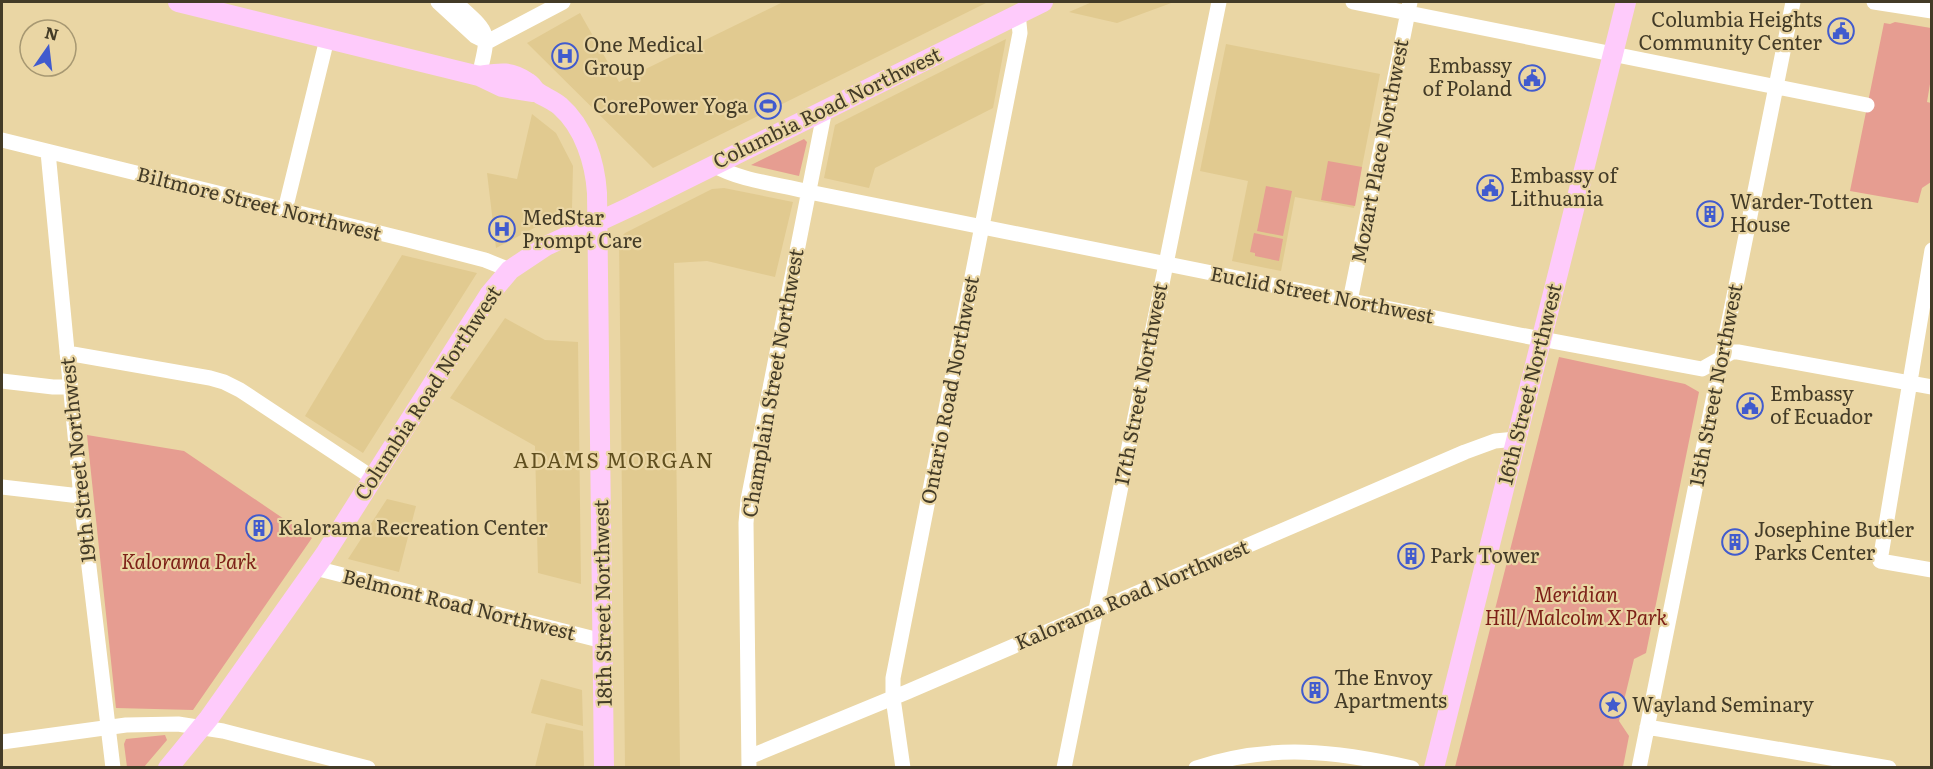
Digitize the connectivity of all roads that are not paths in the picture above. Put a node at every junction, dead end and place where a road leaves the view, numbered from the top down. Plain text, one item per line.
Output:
1 (178, 2) edge
2 (438, 2) edge
3 (455, 2) edge
4 (563, 2) edge
5 (1043, 2) edge
6 (1219, 2) edge
7 (1353, 2) edge
8 (1626, 2) edge
9 (1792, 2) edge
10 (1874, 2) edge
11 (1409, 7) edge
12 (1932, 11) edge
13 (1018, 14) junction
14 (327, 39) junction
15 (487, 42) junction
16 (1613, 54) junction
17 (479, 76) junction
18 (1776, 87) junction
19 (1867, 105) dead end
20 (825, 109) junction
21 (3, 139) edge
22 (48, 152) junction
23 (713, 165) junction
24 (809, 192) junction
25 (285, 210) junction
26 (598, 222) junction
27 (982, 227) junction
28 (1932, 250) edge
29 (1166, 264) junction
30 (510, 270) junction
31 (1350, 301) junction
32 (1542, 338) junction
33 (67, 353) junction
34 (1720, 360) junction
35 (2, 381) edge
36 (1909, 383) junction
37 (69, 387) junction
38 (1932, 387) edge
39 (1516, 439) junction
40 (373, 478) junction
41 (2, 487) edge
42 (80, 496) junction
43 (315, 568) junction
44 (1932, 570) edge
45 (1097, 610) junction
46 (603, 641) junction
47 (893, 698) junction
48 (202, 727) junction
49 (1647, 727) junction
50 (108, 728) junction
51 (2, 742) edge
52 (749, 762) edge
53 (113, 768) edge
54 (168, 768) edge
55 (369, 768) edge
56 (604, 768) edge
57 (903, 768) edge
58 (1064, 768) edge
59 (1197, 768) edge
60 (1412, 768) edge
61 (1434, 768) edge
62 (1639, 768) edge
63 (1889, 768) edge

1 - 14 main road
2 - 15 street
3 - 15 street
4 - 15 street
5 - 13 main road, Columbia Road Northwest
6 - 29 street, 17th Street Northwest
7 - 11 street
8 - 16 main road, 16th Street Northwest
9 - 18 street, 15th Street Northwest
10 - 12 street
11 - 16 street
11 - 31 street, Mozart Place Northwest
13 - 20 main road, Columbia Road Northwest
13 - 27 street, Ontario Road Northwest
14 - 17 main road
14 - 25 street
15 - 17 street
16 - 18 street
16 - 32 main road, 16th Street Northwest
17 - 26 main road, 18th Street Northwest
18 - 19 street
18 - 34 street, 15th Street Northwest
20 - 23 main road, Columbia Road Northwest
20 - 24 street, Champlain Street Northwest
21 - 22 street, Biltmore Street Northwest
22 - 25 street, Biltmore Street Northwest
22 - 33 street, 19th Street Northwest
23 - 24 street, Euclid Street Northwest
23 - 26 main road, Columbia Road Northwest
24 - 27 street, Euclid Street Northwest
24 - 52 street, Champlain Street Northwest
25 - 30 street, Biltmore Street Northwest
26 - 30 main road, Columbia Road Northwest
26 - 46 main road, 18th Street Northwest
27 - 29 street, Euclid Street Northwest
27 - 47 street, Ontario Road Northwest
28 - 36 street
29 - 31 street, Euclid Street Northwest
29 - 45 street, 17th Street Northwest
30 - 40 main road, Columbia Road Northwest
31 - 32 street, Euclid Street Northwest
32 - 34 street, Euclid Street Northwest
32 - 39 main road, 16th Street Northwest
33 - 37 street, 19th Street Northwest
33 - 40 street
34 - 36 street, Euclid Street Northwest
34 - 49 street, 15th Street Northwest
35 - 37 street
36 - 38 street, Euclid Street Northwest
36 - 44 street
37 - 42 street, 19th Street Northwest
39 - 45 street, Kalorama Road Northwest
39 - 61 main road, 16th Street Northwest
40 - 43 main road, Columbia Road Northwest
41 - 42 street
42 - 50 street, 19th Street Northwest
43 - 46 street, Belmont Road Northwest
43 - 48 main road, Columbia Road Northwest
45 - 47 street, Kalorama Road Northwest
45 - 58 street, 17th Street Northwest
46 - 56 main road, 18th Street Northwest
47 - 52 street, Kalorama Road Northwest
47 - 57 street, Ontario Road Northwest
48 - 50 street
48 - 54 main road, Columbia Road Northwest
48 - 55 street
49 - 62 street, 15th Street Northwest
49 - 63 street
50 - 51 street
50 - 53 street, 19th Street Northwest
59 - 60 street

